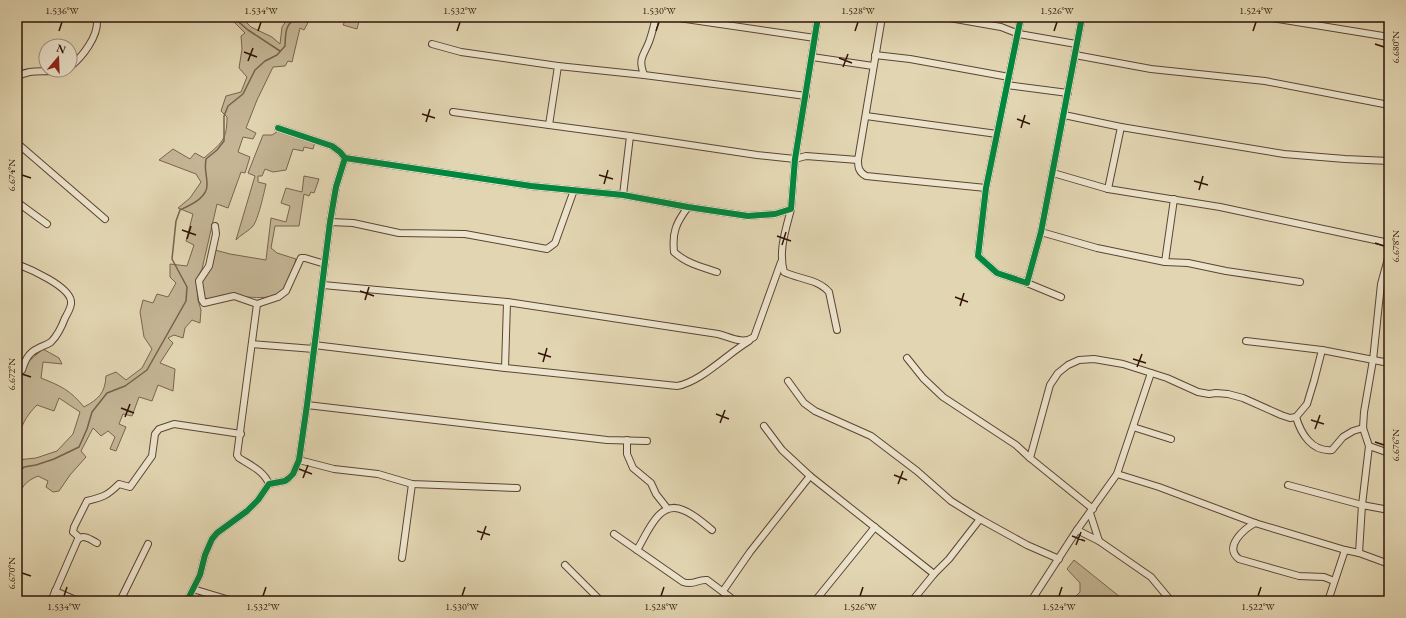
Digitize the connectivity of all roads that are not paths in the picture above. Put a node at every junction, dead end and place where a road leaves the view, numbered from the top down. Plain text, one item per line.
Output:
1 (92, 17) edge
2 (656, 17) edge
3 (672, 17) edge
4 (818, 17) edge
5 (882, 17) edge
6 (944, 17) edge
7 (1021, 17) edge
8 (1082, 17) edge
9 (1266, 17) edge
10 (1019, 34) junction
11 (1389, 37) edge
12 (815, 38) junction
13 (432, 44) dead end
14 (1076, 44) junction
15 (875, 55) junction
16 (1075, 55) junction
17 (812, 57) junction
18 (78, 60) edge
19 (558, 66) junction
20 (873, 66) junction
21 (38, 71) edge
22 (644, 75) junction
23 (1009, 76) junction
24 (17, 77) edge
25 (1007, 85) junction
26 (1068, 93) junction
27 (806, 96) junction
28 (1389, 105) edge
29 (453, 112) dead end
30 (1064, 115) junction
31 (866, 116) junction
32 (549, 125) junction
33 (1121, 127) junction
34 (278, 128) dead end
35 (997, 134) junction
36 (630, 136) junction
37 (17, 143) edge
38 (345, 158) junction
39 (795, 159) junction
40 (858, 160) junction
41 (1389, 161) edge
42 (1053, 173) junction
43 (986, 188) junction
44 (1108, 189) junction
45 (574, 190) junction
46 (623, 195) junction
47 (1174, 199) junction
48 (17, 202) edge
49 (688, 207) junction
50 (791, 209) junction
51 (105, 219) dead end
52 (330, 222) junction
53 (47, 224) dead end
54 (215, 226) dead end
55 (1041, 232) junction
56 (1389, 243) edge
57 (1389, 255) edge
58 (781, 262) junction
59 (1165, 262) junction
60 (17, 264) edge
61 (325, 264) junction
62 (717, 272) dead end
63 (1300, 282) dead end
64 (1027, 283) junction
65 (323, 285) junction
66 (1061, 297) dead end
67 (507, 302) junction
68 (257, 304) junction
69 (837, 330) dead end
70 (749, 341) junction
71 (1246, 341) dead end
72 (252, 344) junction
73 (314, 347) junction
74 (1322, 350) junction
75 (906, 358) dead end
76 (1373, 360) junction
77 (1389, 363) edge
78 (505, 368) junction
79 (22, 370) dead end
80 (1151, 373) junction
81 (788, 381) dead end
82 (307, 405) junction
83 (1296, 417) junction
84 (764, 426) dead end
85 (1133, 427) junction
86 (1363, 428) junction
87 (240, 434) junction
88 (1172, 439) dead end
89 (626, 440) junction
90 (647, 441) dead end
91 (1369, 446) junction
92 (1389, 453) edge
93 (1030, 458) junction
94 (299, 460) junction
95 (1117, 474) junction
96 (810, 476) junction
97 (269, 484) junction
98 (412, 484) junction
99 (1288, 485) dead end
100 (517, 488) dead end
101 (1362, 505) junction
102 (667, 508) junction
103 (1389, 510) edge
104 (1092, 511) junction
105 (980, 519) junction
106 (1255, 523) junction
107 (875, 527) junction
108 (712, 530) dead end
109 (1077, 530) junction
110 (614, 534) dead end
111 (80, 538) junction
112 (1099, 541) junction
113 (97, 543) dead end
114 (148, 544) dead end
115 (637, 550) junction
116 (1345, 550) junction
117 (1359, 553) junction
118 (402, 558) dead end
119 (1059, 559) junction
120 (1389, 564) edge
121 (565, 566) dead end
122 (934, 574) junction
123 (1334, 581) junction
124 (193, 589) junction
125 (55, 591) junction
126 (723, 591) junction
127 (51, 601) edge
128 (78, 601) edge
129 (120, 601) edge
130 (187, 601) edge
131 (233, 601) edge
132 (601, 601) edge
133 (735, 601) edge
134 (815, 601) edge
135 (912, 601) edge
136 (1031, 601) edge
137 (1171, 601) edge
138 (1328, 601) edge

1 - 18 street
2 - 22 street
3 - 12 street
4 - 12 street
5 - 15 street
6 - 10 street
7 - 10 street
8 - 14 street
9 - 11 street
10 - 14 street
10 - 23 street
12 - 17 street
13 - 19 street
14 - 16 street
15 - 20 street
15 - 23 street
16 - 26 street
16 - 28 street
17 - 20 street
17 - 27 street
19 - 22 street
19 - 32 street
20 - 31 street
21 - 24 street
22 - 27 street
23 - 25 street
25 - 26 street
25 - 35 street
26 - 30 street
27 - 39 street
29 - 32 street
30 - 33 street
30 - 42 street
31 - 35 street
31 - 40 street
32 - 36 street
33 - 41 street
33 - 44 street
34 - 38 street
35 - 43 street
36 - 39 street
36 - 46 street
37 - 51 street
38 - 45 street
38 - 52 street
39 - 40 street
39 - 50 street
40 - 43 street
42 - 44 street
42 - 55 street
43 - 64 street
44 - 47 street
45 - 46 street
45 - 52 street
46 - 49 street
47 - 56 street
47 - 59 street
48 - 53 street
49 - 50 street
49 - 62 street
50 - 58 street
52 - 61 street
54 - 68 street
55 - 59 street
55 - 64 street
57 - 76 street
58 - 69 street
58 - 70 street
59 - 63 street
60 - 79 street
61 - 65 street
61 - 68 street
64 - 66 street
65 - 67 street
65 - 73 street
67 - 70 street
67 - 78 street
68 - 72 street
70 - 78 street
71 - 74 street
72 - 73 street
72 - 87 street
73 - 78 street
73 - 82 street
74 - 76 street
74 - 83 street
75 - 93 street
76 - 77 street
76 - 86 street
80 - 83 street
80 - 85 street
80 - 93 street
81 - 105 street
82 - 89 street
82 - 94 street
83 - 86 street
84 - 96 street
85 - 88 street
85 - 95 street
86 - 91 street
87 - 97 street
87 - 111 street
89 - 90 street
89 - 102 street
91 - 92 street
91 - 101 street
93 - 104 street
94 - 97 street
94 - 98 street
95 - 104 street
95 - 106 street
96 - 107 street
96 - 126 street
97 - 124 street
98 - 100 street
98 - 118 street
99 - 101 street
101 - 103 street
101 - 117 street
102 - 108 street
102 - 115 street
104 - 109 street
104 - 112 street
105 - 119 street
105 - 122 street
106 - 116 street
106 - 123 street
107 - 122 street
107 - 134 street
109 - 112 street
109 - 119 street
110 - 115 street
111 - 113 street
111 - 125 street
112 - 137 street
114 - 129 street
115 - 126 street
116 - 117 street
116 - 123 street
117 - 120 street
119 - 136 street
121 - 132 street
122 - 135 street
123 - 138 street
124 - 130 street
124 - 131 street
125 - 127 street
125 - 128 street
126 - 133 street

